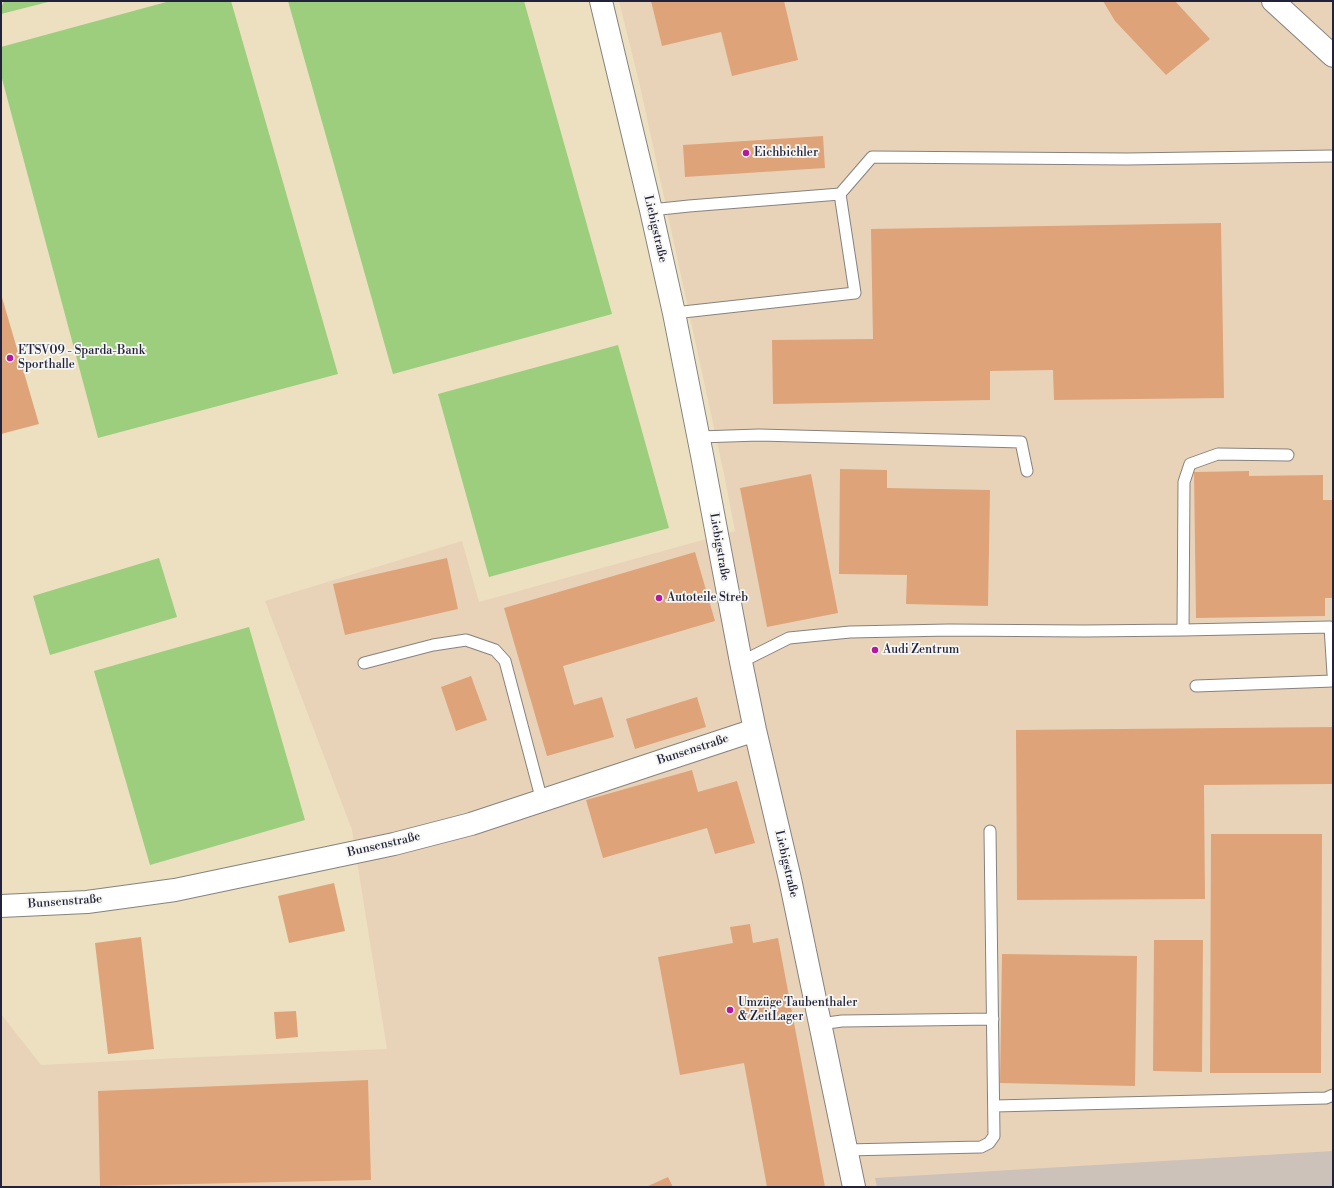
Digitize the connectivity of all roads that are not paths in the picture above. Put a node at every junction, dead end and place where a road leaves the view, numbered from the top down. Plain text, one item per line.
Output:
1 (600, 1) edge
2 (1273, 1) edge
3 (1333, 56) edge
4 (1333, 156) edge
5 (840, 194) junction
6 (651, 210) junction
7 (674, 313) junction
8 (699, 437) junction
9 (1288, 455) dead end
10 (1027, 471) dead end
11 (1183, 630) junction
12 (741, 662) junction
13 (364, 663) dead end
14 (1333, 674) edge
15 (1333, 681) edge
16 (1196, 686) dead end
17 (755, 730) junction
18 (542, 801) junction
19 (990, 830) dead end
20 (1, 906) edge
21 (993, 1019) junction
22 (820, 1024) junction
23 (1333, 1095) edge
24 (994, 1106) junction
25 (846, 1150) junction
26 (854, 1187) edge

1 - 6 street, Liebigstraße
2 - 3 street
4 - 5 lane
5 - 6 lane
5 - 7 lane
6 - 7 street, Liebigstraße
7 - 8 street, Liebigstraße
8 - 10 lane
8 - 12 street, Liebigstraße
9 - 11 lane
11 - 12 lane
11 - 14 lane
12 - 17 street, Liebigstraße
13 - 18 lane
15 - 16 lane
17 - 18 street, Bunsenstraße
17 - 22 street, Liebigstraße
18 - 20 street, Bunsenstraße
19 - 21 lane
21 - 22 lane
21 - 24 lane
22 - 25 street, Liebigstraße
23 - 24 lane
24 - 25 lane
25 - 26 street, Liebigstraße

